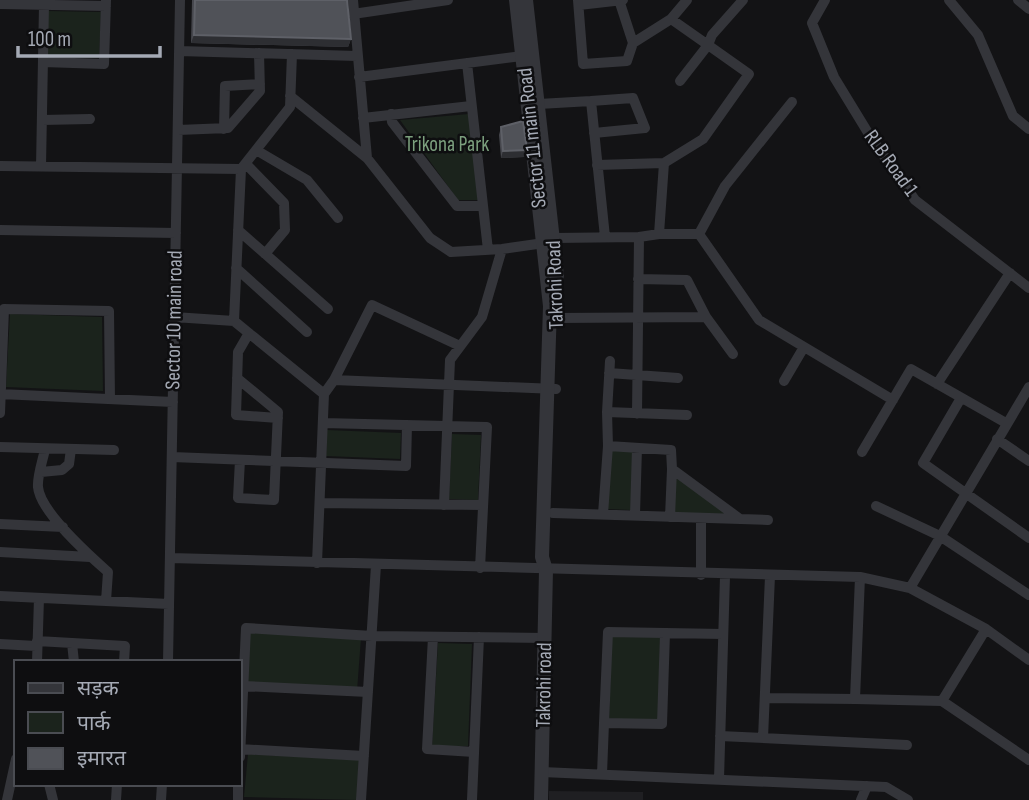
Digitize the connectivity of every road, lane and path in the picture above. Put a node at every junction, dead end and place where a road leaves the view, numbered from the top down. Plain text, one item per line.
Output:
1 (180, 0) edge
2 (353, 0) edge
3 (448, 0) edge
4 (516, 0) edge
5 (526, 0) edge
6 (687, 0) edge
7 (743, 0) edge
8 (825, 0) edge
9 (949, 0) edge
10 (1018, 0) edge
11 (621, 1) edge
12 (578, 2) edge
13 (106, 3) edge
14 (0, 4) edge
15 (44, 5) junction
16 (1029, 9) edge
17 (353, 13) junction
18 (671, 19) junction
19 (633, 43) junction
20 (708, 45) junction
21 (179, 51) junction
22 (259, 53) junction
23 (292, 54) junction
24 (357, 55) junction
25 (528, 56) junction
26 (43, 62) junction
27 (467, 63) junction
28 (359, 77) junction
29 (680, 82) dead end
30 (260, 84) junction
31 (290, 96) junction
32 (591, 102) junction
33 (792, 102) dead end
34 (539, 104) junction
35 (471, 106) junction
36 (391, 114) junction
37 (363, 118) junction
38 (90, 119) dead end
39 (42, 120) junction
40 (224, 129) junction
41 (1029, 129) edge
42 (178, 130) junction
43 (594, 133) junction
44 (256, 150) junction
45 (367, 158) junction
46 (664, 163) junction
47 (597, 165) junction
48 (0, 166) edge
49 (41, 166) junction
50 (177, 167) junction
51 (243, 167) junction
52 (483, 206) junction
53 (338, 218) dead end
54 (0, 230) edge
55 (238, 230) junction
56 (176, 233) junction
57 (659, 234) junction
58 (699, 234) junction
59 (605, 237) junction
60 (639, 237) junction
61 (549, 240) junction
62 (502, 249) junction
63 (488, 250) junction
64 (265, 254) junction
65 (236, 268) junction
66 (1010, 273) junction
67 (638, 279) junction
68 (1029, 288) edge
69 (328, 309) dead end
70 (174, 317) junction
71 (637, 317) junction
72 (706, 317) junction
73 (558, 318) junction
74 (234, 321) junction
75 (307, 332) dead end
76 (249, 333) junction
77 (460, 346) junction
78 (804, 347) junction
79 (733, 354) dead end
80 (610, 361) dead end
81 (609, 373) junction
82 (637, 375) junction
83 (237, 378) junction
84 (678, 378) dead end
85 (334, 380) junction
86 (784, 381) dead end
87 (448, 384) junction
88 (937, 384) junction
89 (1029, 387) edge
90 (552, 388) junction
91 (0, 394) edge
92 (324, 394) junction
93 (961, 398) junction
94 (110, 399) junction
95 (893, 400) junction
96 (173, 402) junction
97 (607, 412) junction
98 (0, 413) edge
99 (637, 414) junction
100 (687, 415) dead end
101 (278, 418) junction
102 (323, 423) junction
103 (1006, 424) junction
104 (407, 425) junction
105 (446, 426) junction
106 (997, 439) junction
107 (608, 446) junction
108 (0, 447) edge
109 (637, 448) junction
110 (45, 449) junction
111 (71, 449) junction
112 (114, 450) dead end
113 (862, 452) dead end
114 (172, 457) junction
115 (240, 460) junction
116 (276, 461) junction
117 (1029, 461) edge
118 (321, 463) junction
119 (672, 469) junction
120 (41, 472) junction
121 (966, 493) junction
122 (320, 503) junction
123 (444, 505) junction
124 (483, 505) junction
125 (876, 506) dead end
126 (553, 513) junction
127 (603, 514) junction
128 (635, 515) junction
129 (670, 517) junction
130 (701, 518) junction
131 (740, 519) junction
132 (768, 520) dead end
133 (0, 524) edge
134 (63, 527) junction
135 (940, 536) junction
136 (1029, 538) edge
137 (0, 552) edge
138 (90, 557) junction
139 (170, 558) junction
140 (317, 563) junction
141 (376, 565) junction
142 (480, 568) junction
143 (546, 570) junction
144 (701, 575) junction
145 (725, 576) junction
146 (770, 576) junction
147 (859, 577) junction
148 (910, 588) junction
149 (1029, 595) edge
150 (0, 596) edge
151 (39, 598) junction
152 (106, 601) junction
153 (169, 604) junction
154 (986, 629) junction
155 (665, 633) junction
156 (723, 634) junction
157 (372, 636) junction
158 (433, 637) junction
159 (479, 637) junction
160 (545, 638) junction
161 (37, 643) junction
162 (72, 643) junction
163 (0, 644) edge
164 (37, 660) edge
165 (74, 660) edge
166 (124, 660) edge
167 (168, 660) edge
168 (1029, 660) edge
169 (243, 686) junction
170 (368, 692) junction
171 (765, 698) junction
172 (855, 699) junction
173 (942, 701) junction
174 (242, 707) edge
175 (604, 723) junction
176 (720, 736) junction
177 (763, 738) junction
178 (908, 745) dead end
179 (242, 749) edge
180 (474, 751) junction
181 (364, 756) junction
182 (1029, 760) edge
183 (14, 768) edge
184 (542, 772) junction
185 (602, 774) junction
186 (719, 779) junction
187 (867, 786) junction
188 (7, 800) edge
189 (362, 800) edge
190 (472, 800) edge
191 (541, 800) edge
192 (861, 800) edge
193 (908, 800) edge

1 - 21 street, Sector 10 main road
2 - 17 street
3 - 17 street
4 - 25 street, Sector 11 main Road
5 - 25 street, Takrohi Road
6 - 18 street
7 - 20 street
8 - 66 street, RLB Road 1
9 - 41 street
10 - 16 street
11 - 12 street
11 - 19 street
12 - 19 street
13 - 15 street
13 - 26 street
14 - 15 street
15 - 26 street
17 - 24 street
18 - 19 street
18 - 20 street
20 - 29 street
20 - 46 street
21 - 22 street
21 - 42 street, Sector 10 main road
22 - 23 street
22 - 30 street
23 - 24 street
23 - 31 street
24 - 28 street
25 - 27 street
25 - 34 street, Takrohi Road
25 - 61 street, Sector 11 main Road
26 - 39 street
27 - 28 street
27 - 35 street
28 - 37 street
30 - 40 street
30 - 40 street
31 - 44 street
31 - 45 street
32 - 34 street
32 - 43 street
32 - 43 street
33 - 58 street
34 - 61 street, Takrohi Road
35 - 36 street
35 - 52 street
36 - 37 street
36 - 52 street
37 - 45 street
38 - 39 street
39 - 49 street
40 - 42 street
42 - 50 street, Sector 10 main road
43 - 47 street
44 - 51 street
44 - 53 street
45 - 63 street
46 - 47 street
46 - 57 street
47 - 59 street
48 - 49 street
49 - 50 street
50 - 51 street
50 - 56 street, Sector 10 main road
51 - 55 street
51 - 64 street
52 - 63 street
54 - 56 street
55 - 64 street
55 - 65 street
56 - 70 street, Sector 10 main road
57 - 58 street
57 - 60 street
58 - 78 street
59 - 60 street
59 - 61 street
60 - 67 street
61 - 62 street
61 - 73 street, Takrohi Road
61 - 90 street, Sector 11 main Road
62 - 63 street
62 - 77 street
64 - 69 street
65 - 74 street
65 - 75 street
66 - 68 street, RLB Road 1
66 - 88 street
67 - 71 street
67 - 72 street
70 - 74 street
70 - 96 street, Sector 10 main road
71 - 72 street
71 - 73 street
71 - 82 street
72 - 79 street
73 - 90 street, Takrohi Road
74 - 76 street
76 - 83 street
76 - 92 street
77 - 85 street
77 - 87 street
78 - 86 street
78 - 95 street
80 - 81 street
81 - 82 street
81 - 97 street
82 - 84 street
82 - 99 street
83 - 101 street
83 - 101 street
85 - 87 street
85 - 92 street
87 - 90 street
87 - 105 street
88 - 93 street
88 - 95 street
89 - 103 street
90 - 126 street, Takrohi Road
90 - 143 street, Sector 11 main Road
91 - 94 street
91 - 94 street
91 - 98 street
92 - 102 street
93 - 103 street
93 - 121 street
94 - 96 street
95 - 113 street
96 - 114 street, Sector 10 main road
97 - 99 street
97 - 107 street
99 - 100 street
101 - 116 street
102 - 104 street
102 - 118 street
103 - 106 street
104 - 105 street
104 - 118 street
105 - 123 street
105 - 124 street
106 - 117 street
106 - 121 street
107 - 109 street
107 - 127 street
108 - 110 street
109 - 119 street
109 - 128 street
110 - 111 street
110 - 120 street
111 - 112 street
111 - 120 street
114 - 115 street
114 - 139 street, Sector 10 main road
115 - 116 street
115 - 116 street
116 - 118 street
118 - 122 street
119 - 129 street
119 - 131 street
120 - 134 street
121 - 135 street
121 - 136 street
122 - 123 street
122 - 140 street
123 - 124 street
124 - 142 street
125 - 135 street
126 - 127 street
126 - 143 street, Takrohi Road
127 - 128 street
128 - 129 street
129 - 130 street
130 - 131 street
130 - 144 street
131 - 132 street
133 - 134 street
134 - 138 street
135 - 148 street
135 - 149 street
137 - 138 street
138 - 152 street
139 - 140 street
139 - 153 street, Sector 10 main road
140 - 141 street
141 - 142 street
141 - 157 street
142 - 143 street
143 - 144 street
143 - 160 street, Takrohi road
144 - 145 street
145 - 146 street
145 - 156 street
146 - 147 street
146 - 171 street
147 - 148 street
147 - 172 street
148 - 154 street
150 - 151 street
151 - 152 street
151 - 161 street
152 - 153 street
153 - 167 street, Sector 10 main road
154 - 168 street
154 - 173 street
155 - 156 street
155 - 175 street
155 - 175 street
156 - 176 street
157 - 158 street
157 - 169 street
157 - 170 street
158 - 159 street
158 - 180 street
159 - 160 street
159 - 180 street
160 - 184 street, Takrohi road
161 - 162 street
161 - 163 street
161 - 164 street
162 - 165 street
162 - 166 street
169 - 170 street
169 - 174 street
170 - 181 street
171 - 172 street
171 - 177 street
172 - 173 street
173 - 182 street
175 - 185 street
176 - 177 street
176 - 186 street
177 - 178 street
179 - 181 street
180 - 190 street
181 - 189 street
183 - 188 street
184 - 185 street
184 - 191 street, Takrohi road
185 - 186 street
186 - 187 street
187 - 192 street
187 - 193 street

